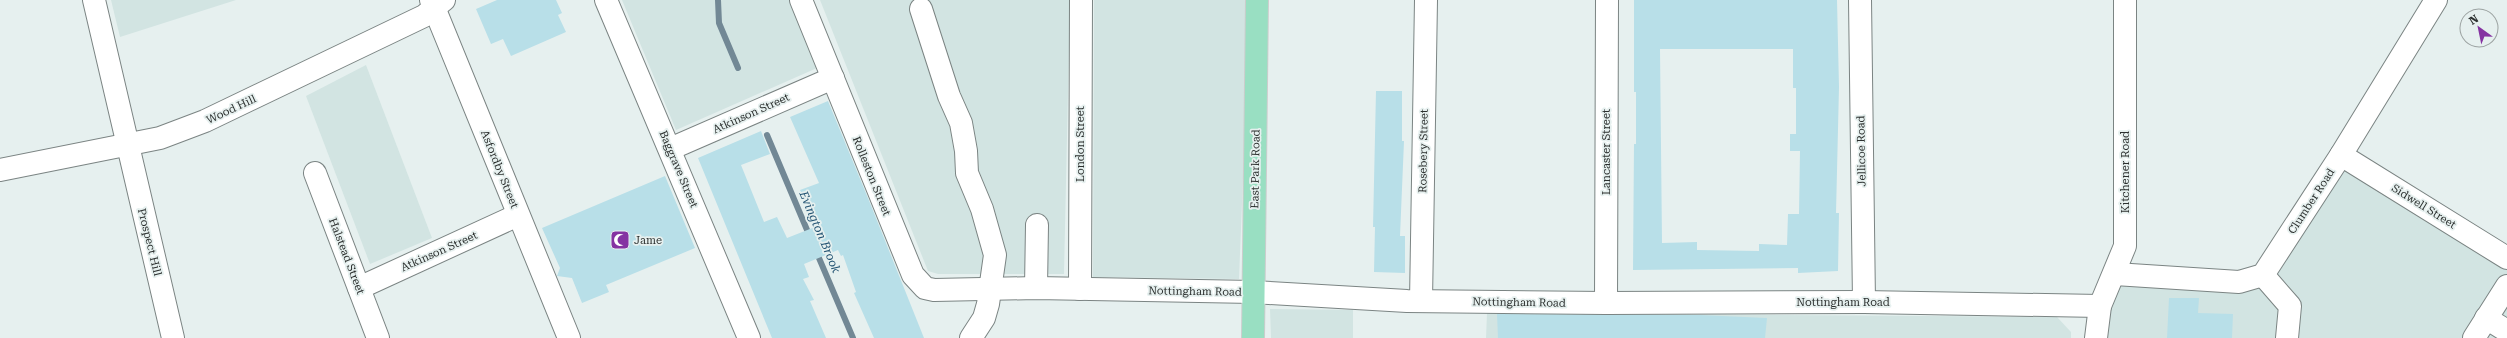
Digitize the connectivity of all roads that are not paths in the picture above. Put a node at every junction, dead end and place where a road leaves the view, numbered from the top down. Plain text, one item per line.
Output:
1 (94, 0) edge
2 (606, 0) edge
3 (801, 0) edge
4 (1081, 0) edge
5 (1257, 0) edge
6 (1426, 0) edge
7 (1607, 0) edge
8 (1860, 0) edge
9 (2125, 0) edge
10 (2436, 0) edge
11 (437, 3) edge
12 (921, 9) dead end
13 (833, 78) junction
14 (127, 146) junction
15 (670, 149) junction
16 (2341, 155) junction
17 (0, 170) edge
18 (315, 173) dead end
19 (518, 215) junction
20 (1037, 225) dead end
21 (2507, 258) edge
22 (2115, 274) junction
23 (2263, 275) junction
24 (2507, 286) edge
25 (359, 288) junction
26 (1036, 288) junction
27 (1080, 289) junction
28 (989, 290) junction
29 (1253, 292) junction
30 (1864, 302) junction
31 (1606, 303) junction
32 (1412, 304) junction
33 (2100, 306) junction
34 (2486, 318) junction
35 (2507, 331) edge
36 (173, 338) edge
37 (378, 338) edge
38 (569, 338) edge
39 (749, 338) edge
40 (971, 338) edge
41 (1253, 338) edge
42 (2096, 338) edge
43 (2287, 338) edge
44 (2474, 338) edge

1 - 14 street, Prospect Hill
2 - 15 street, Baggrave Street
3 - 13 street, Rolleston Street
4 - 27 street, London Street
5 - 29 main road, East Park Road
6 - 32 street, Rosebery Street
7 - 31 street, Lancaster Street
8 - 30 street, Jellicoe Road
9 - 22 street, Kitchener Road
10 - 16 street, Clumber Road
11 - 14 street, Wood Hill
11 - 19 street, Asfordby Street
12 - 28 street
13 - 15 street, Atkinson Street
13 - 28 street, Rolleston Street
14 - 17 street, Wood Hill
14 - 36 street, Prospect Hill
15 - 39 street, Baggrave Street
16 - 21 street, Sidwell Street
16 - 23 street, Clumber Road
18 - 25 street, Halstead Street
19 - 25 street, Atkinson Street
19 - 38 street, Asfordby Street
20 - 26 street
22 - 23 street
22 - 33 street, Kitchener Road
23 - 43 street
24 - 34 street
25 - 37 street, Halstead Street
26 - 27 street, Nottingham Road
26 - 28 street, Nottingham Road
27 - 29 street, Nottingham Road
28 - 40 street
29 - 32 street, Nottingham Road
29 - 41 main road, East Park Road
30 - 31 street, Nottingham Road
30 - 33 street, Nottingham Road
31 - 32 street, Nottingham Road
33 - 42 street, Kitchener Road
34 - 35 street
34 - 44 street

